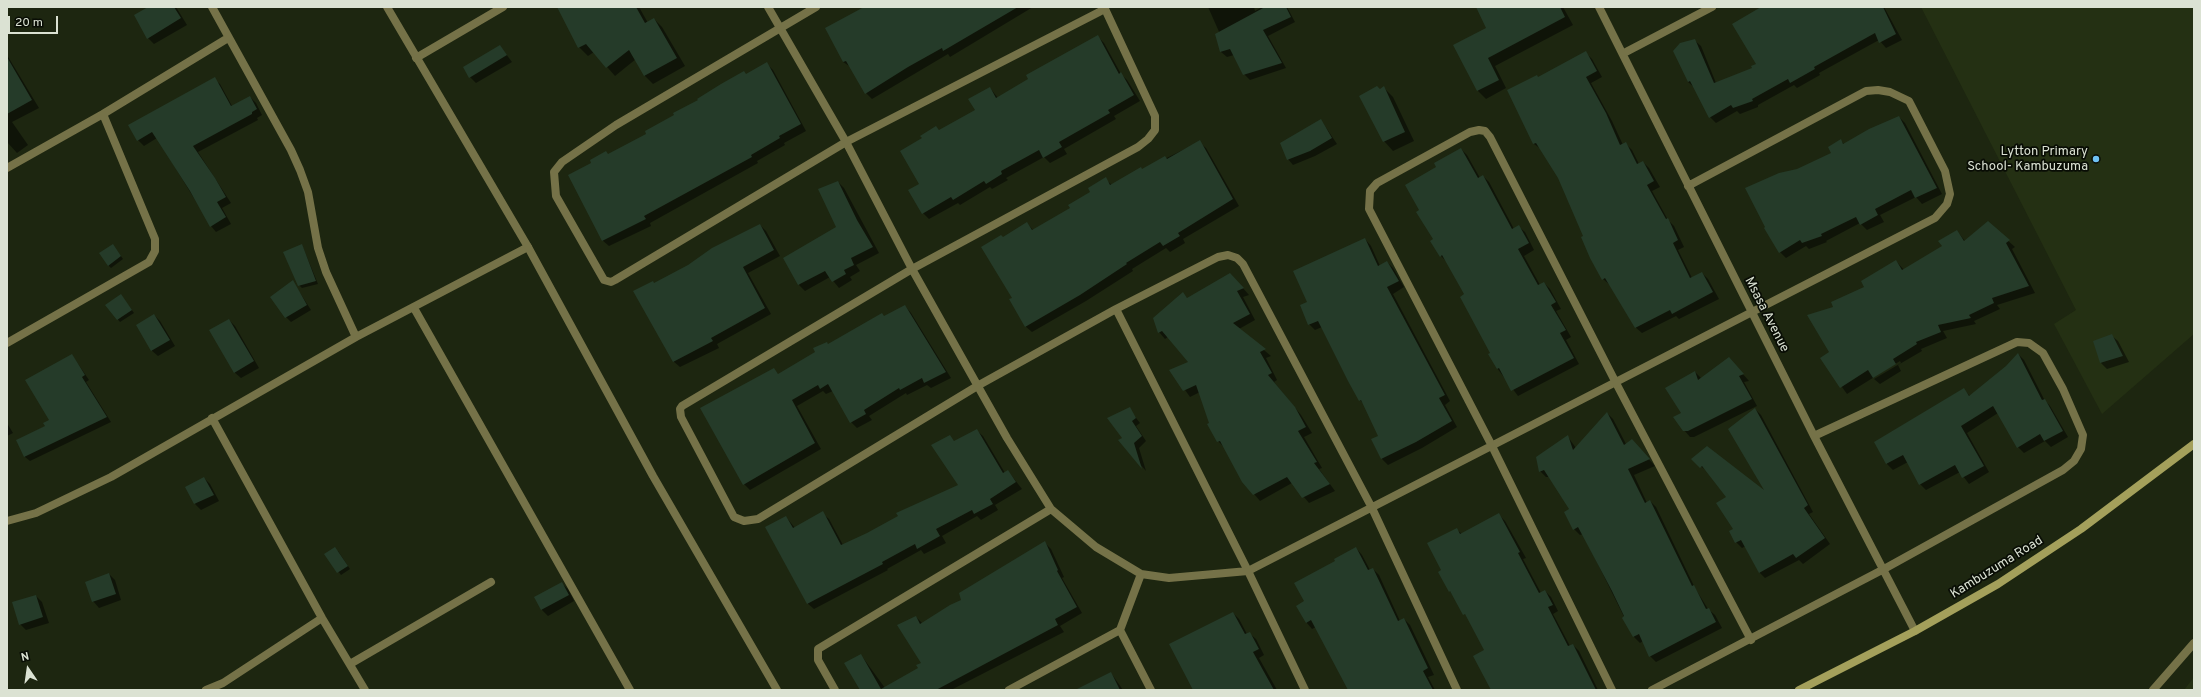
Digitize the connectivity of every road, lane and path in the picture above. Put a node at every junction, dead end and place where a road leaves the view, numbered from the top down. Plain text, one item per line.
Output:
1 (212, 7) edge
2 (387, 7) edge
3 (503, 7) edge
4 (768, 7) edge
5 (816, 7) edge
6 (1600, 7) edge
7 (1712, 7) edge
8 (780, 28) junction
9 (228, 38) junction
10 (1624, 53) junction
11 (416, 58) junction
12 (103, 114) junction
13 (846, 142) junction
14 (7, 168) edge
15 (1688, 186) junction
16 (528, 247) junction
17 (912, 269) junction
18 (414, 308) junction
19 (1116, 309) junction
20 (1752, 311) junction
21 (356, 337) junction
22 (7, 343) edge
23 (1616, 383) junction
24 (978, 385) junction
25 (212, 418) junction
26 (1814, 436) junction
27 (2193, 445) edge
28 (1492, 446) junction
29 (1372, 508) junction
30 (1051, 509) junction
31 (7, 521) edge
32 (1884, 569) junction
33 (1248, 571) junction
34 (1142, 574) junction
35 (491, 582) dead end
36 (322, 618) junction
37 (1120, 630) junction
38 (1915, 632) junction
39 (1751, 640) junction
40 (2194, 643) edge
41 (350, 664) junction
42 (206, 690) edge
43 (365, 690) edge
44 (630, 690) edge
45 (777, 690) edge
46 (835, 690) edge
47 (1009, 690) edge
48 (1151, 690) edge
49 (1305, 690) edge
50 (1457, 690) edge
51 (1612, 690) edge
52 (1652, 690) edge
53 (1799, 690) edge
54 (2153, 690) edge

1 - 9 street
2 - 11 street
3 - 11 street
4 - 8 street
5 - 8 street
6 - 10 street, Msasa Avenue
7 - 10 street
8 - 13 street
8 - 13 street
9 - 12 street
9 - 21 street
10 - 15 street, Msasa Avenue
11 - 16 street
12 - 14 street
12 - 22 street
13 - 17 street
13 - 17 street
15 - 20 street, Msasa Avenue
15 - 20 street
16 - 18 street
16 - 45 street
17 - 24 street
17 - 24 street
18 - 21 street
18 - 44 street
19 - 24 street
19 - 29 street
19 - 33 street
20 - 23 street
20 - 26 street, Msasa Avenue
21 - 25 street
23 - 28 street
23 - 28 street
23 - 39 street
24 - 30 street
25 - 31 street
25 - 36 street
26 - 32 street, Msasa Avenue
26 - 32 street
27 - 38 main road, Kambuzuma Road
28 - 29 street
28 - 51 street
29 - 33 street
29 - 50 street
30 - 34 street
30 - 46 street
32 - 38 street, Msasa Avenue
32 - 39 street
33 - 34 street
33 - 49 street
34 - 37 street
35 - 41 street
36 - 41 street
36 - 42 street
37 - 47 street
37 - 48 street
38 - 53 main road, Kambuzuma Road
39 - 52 street
40 - 54 street
41 - 43 street

